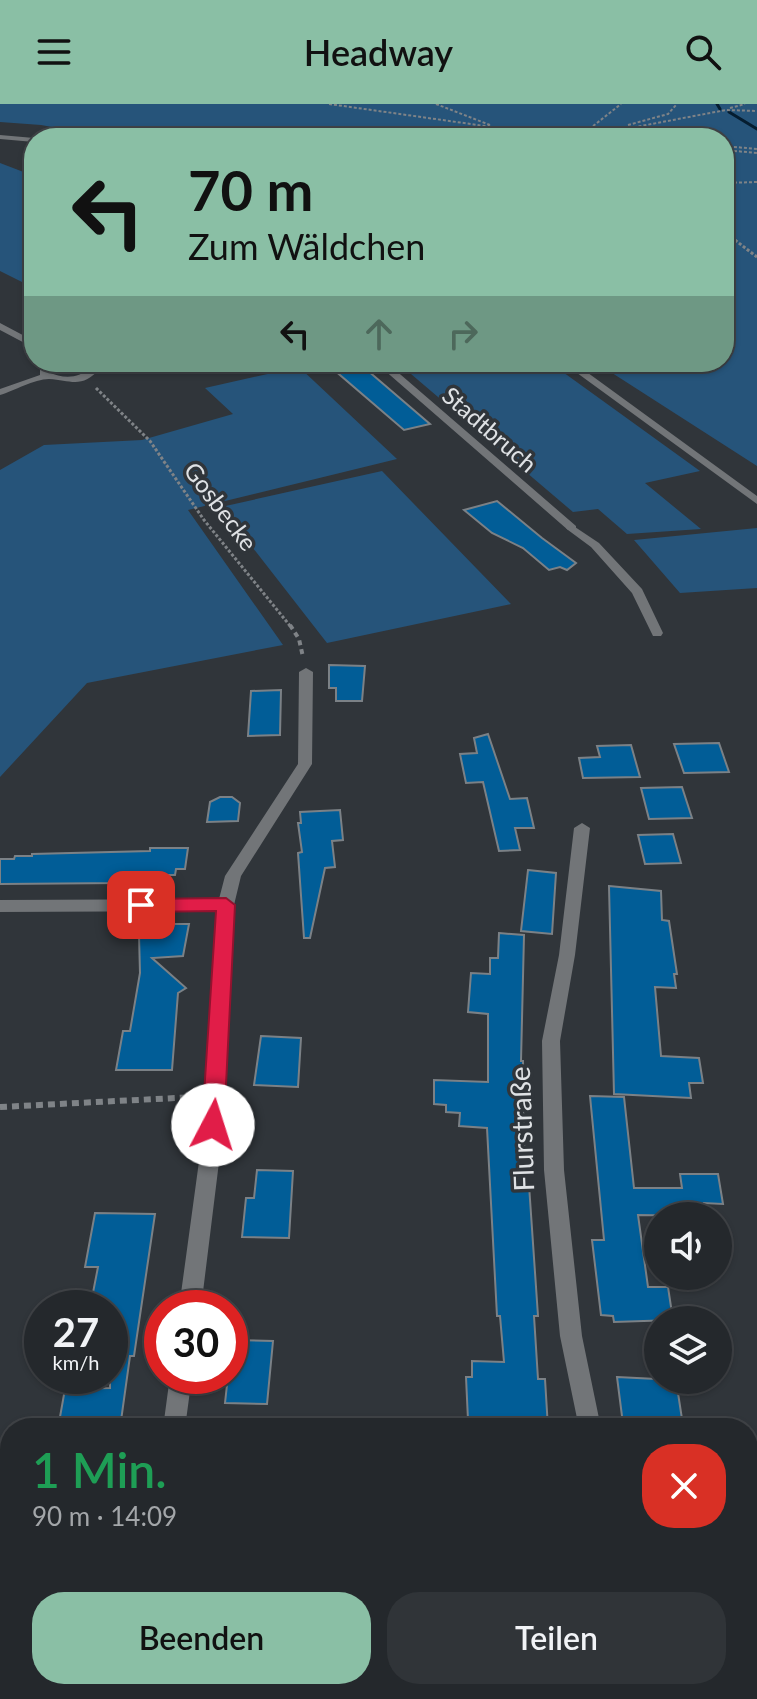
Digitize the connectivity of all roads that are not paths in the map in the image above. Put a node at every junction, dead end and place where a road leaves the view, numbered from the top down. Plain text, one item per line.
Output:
1 (0, 137) edge
2 (24, 139) edge
3 (0, 326) edge
4 (24, 339) edge
5 (44, 372) edge
6 (93, 372) edge
7 (392, 372) edge
8 (581, 372) edge
9 (47, 376) junction
10 (0, 392) edge
11 (757, 501) edge
12 (657, 633) dead end
13 (306, 672) road end
14 (582, 828) dead end
15 (226, 905) junction
16 (0, 906) edge
17 (192, 1290) edge
18 (179, 1394) edge
19 (175, 1418) edge
20 (588, 1418) edge

1 - 2 street
3 - 4 street
5 - 9 street
6 - 9 street
7 - 12 street, Stadtbruch
8 - 11 street
9 - 10 street
13 - 15 street
14 - 20 street, Flurstraße
15 - 16 street
15 - 17 street
18 - 19 street

